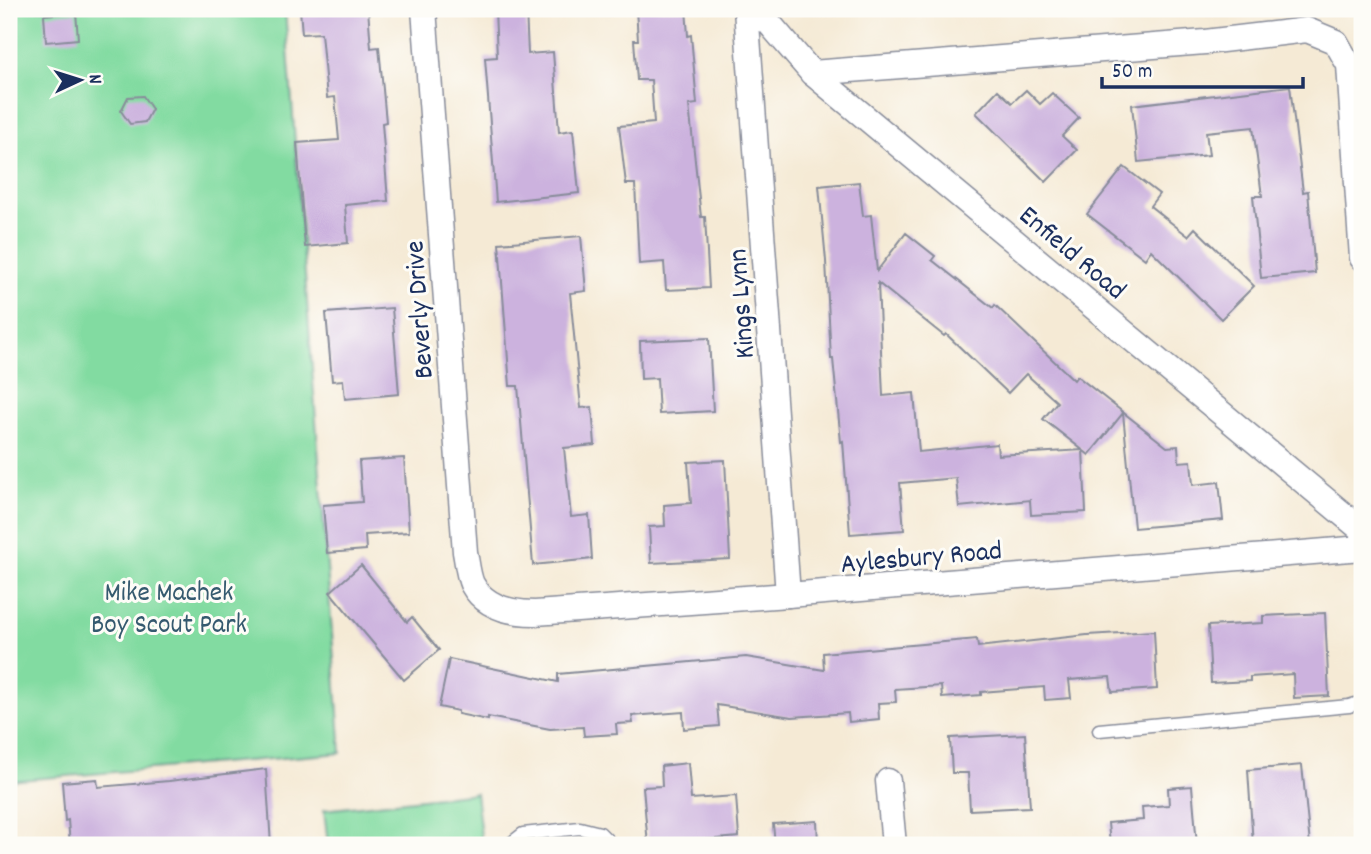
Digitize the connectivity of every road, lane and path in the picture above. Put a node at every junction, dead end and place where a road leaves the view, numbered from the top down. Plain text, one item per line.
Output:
1 (424, 9) edge
2 (746, 9) edge
3 (757, 9) edge
4 (813, 73) junction
5 (1362, 258) edge
6 (1362, 530) edge
7 (1362, 548) edge
8 (788, 595) junction
9 (486, 601) joint
10 (1362, 702) edge
11 (1098, 730) dead end
12 (888, 781) dead end
13 (509, 845) edge
14 (612, 845) edge
15 (894, 845) edge

1 - 9 street, Beverly Drive
2 - 8 street, Kings Lynn
3 - 4 street, Enfield Road
4 - 5 street
4 - 6 street, Enfield Road
7 - 8 street, Aylesbury Road
8 - 9 street, Aylesbury Road
10 - 11 lane
12 - 15 street
13 - 14 lane

